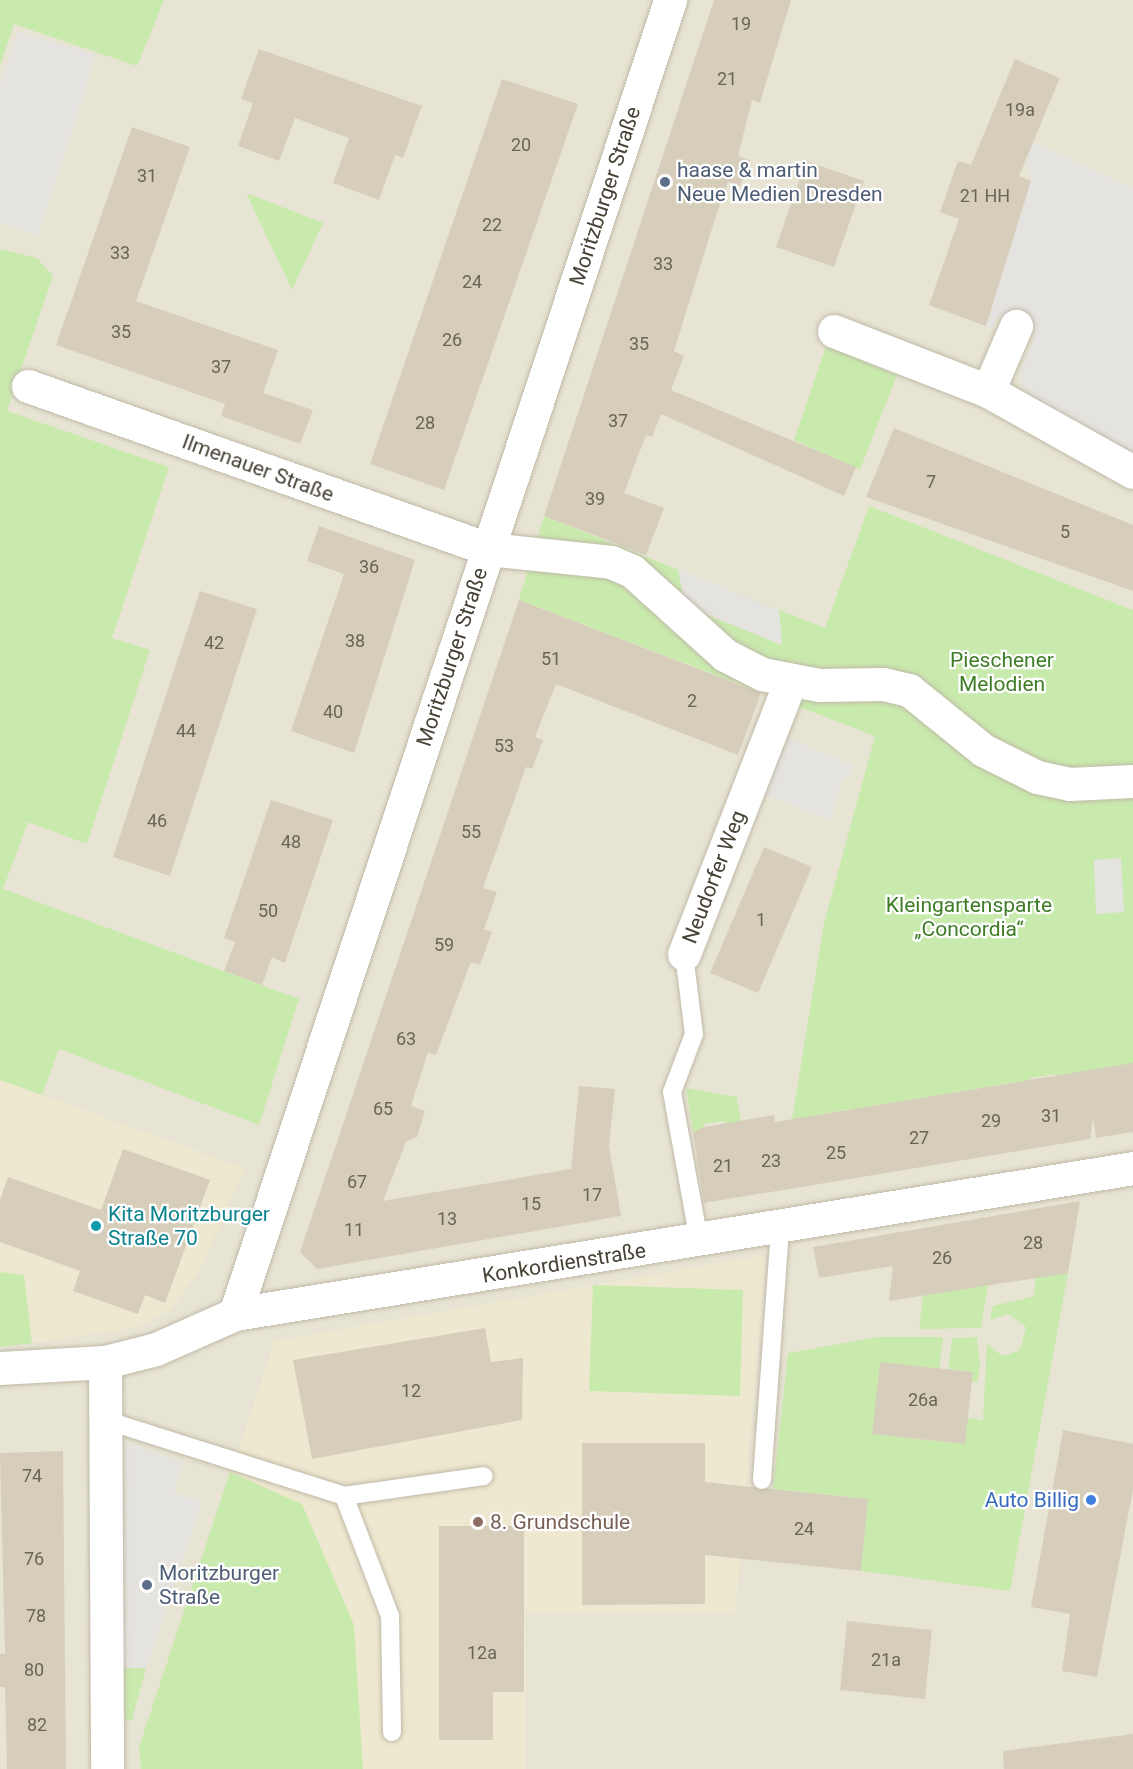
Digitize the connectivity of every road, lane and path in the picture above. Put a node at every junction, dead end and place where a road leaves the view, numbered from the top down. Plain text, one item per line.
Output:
1 (670, 0) edge
2 (1016, 326) dead end
3 (834, 331) dead end
4 (28, 386) dead end
5 (988, 391) junction
6 (1133, 472) edge
7 (488, 549) junction
8 (790, 682) junction
9 (1133, 781) edge
10 (684, 954) joint
11 (1133, 1168) edge
12 (780, 1227) junction
13 (699, 1241) junction
14 (235, 1314) junction
15 (105, 1362) junction
16 (0, 1368) edge
17 (105, 1420) junction
18 (484, 1476) dead end
19 (762, 1480) dead end
20 (344, 1496) junction
21 (392, 1732) dead end
22 (107, 1769) edge

1 - 7 street, Moritzburger Straße
2 - 5 street
3 - 5 street
4 - 7 street, Ilmenauer Straße
5 - 6 street
7 - 8 street, Ilmenauer Straße
7 - 14 street, Moritzburger Straße
8 - 9 street, Ilmenauer Straße
8 - 10 street, Neudorfer Weg
10 - 13 lane, Neudorfer Weg
11 - 12 street, Konkordienstraße
12 - 13 street, Konkordienstraße
12 - 19 lane
13 - 14 street, Konkordienstraße
14 - 15 street, Konkordienstraße
15 - 16 street, Konkordienstraße
15 - 17 street
17 - 20 lane
17 - 22 street
18 - 20 lane
20 - 21 lane

